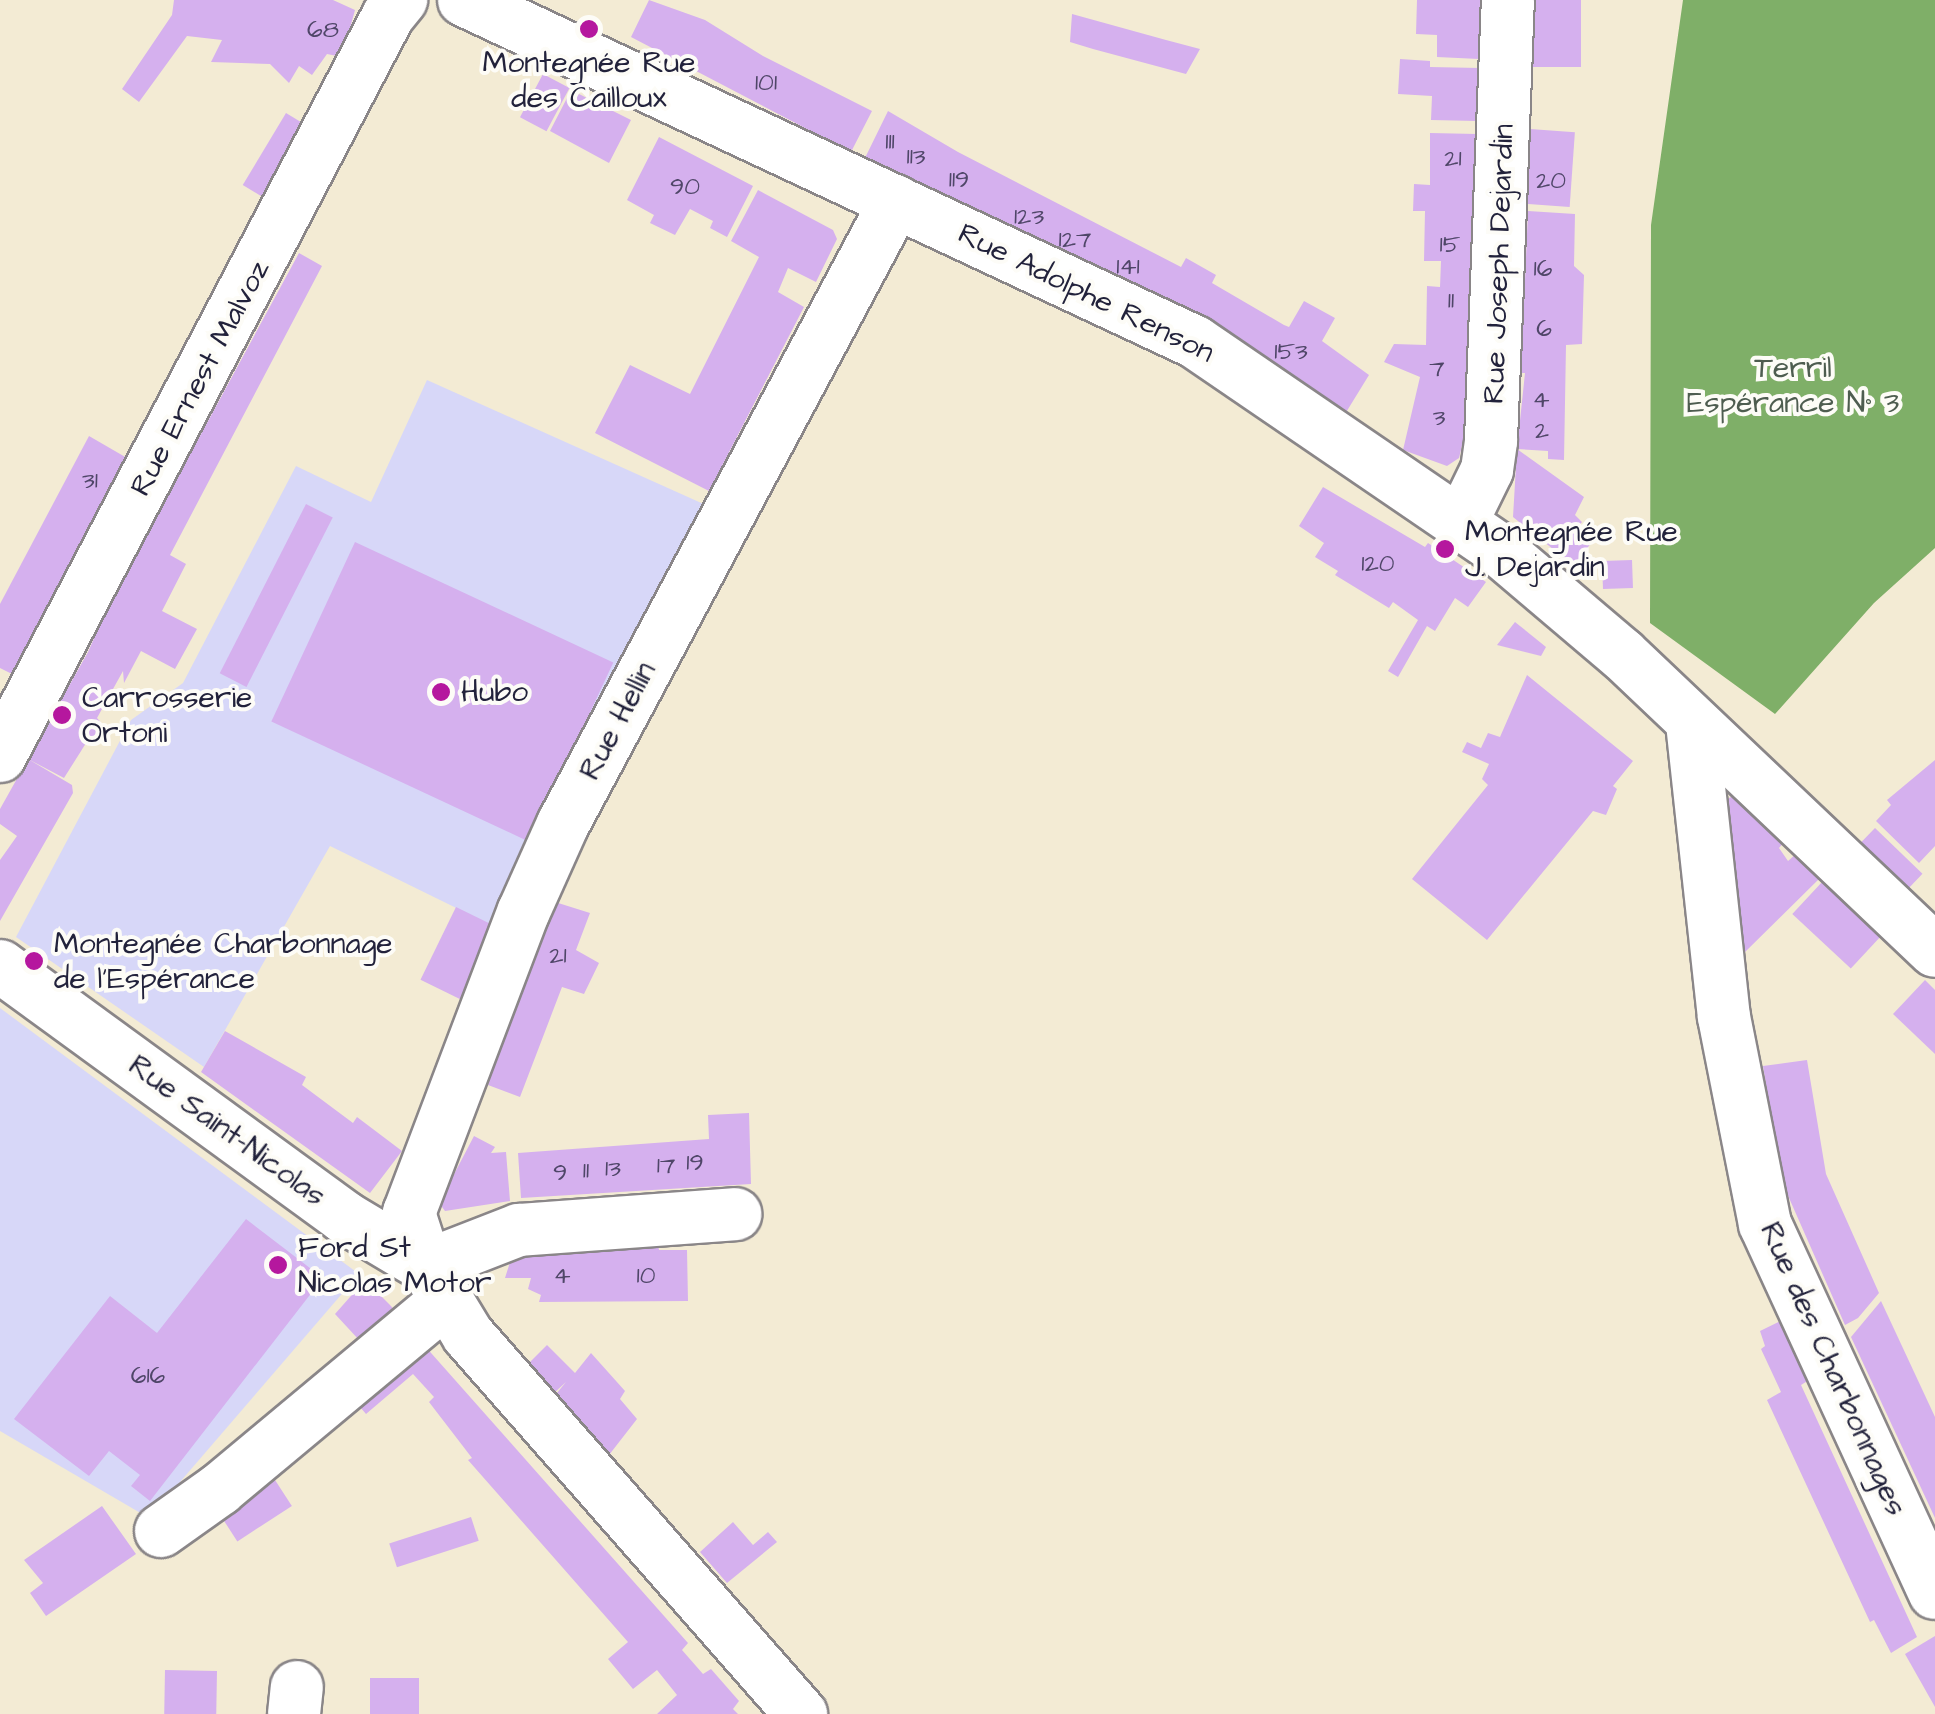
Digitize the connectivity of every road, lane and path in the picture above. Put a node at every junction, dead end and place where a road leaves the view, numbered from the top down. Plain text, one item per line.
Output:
1 (401, 0) edge
2 (464, 0) edge
3 (1508, 0) edge
4 (896, 201) junction
5 (1462, 521) junction
6 (1692, 723) junction
7 (0, 756) edge
8 (1935, 952) edge
9 (0, 966) edge
10 (735, 1214) dead end
11 (437, 1283) junction
12 (161, 1531) dead end
13 (1935, 1593) edge
14 (801, 1714) edge

1 - 7 street, Rue Ernest Malvoz
2 - 4 street, Rue Adolphe Renson
3 - 5 street, Rue Joseph Dejardin
4 - 5 street, Rue Adolphe Renson
4 - 11 street, Rue Hellin
5 - 6 street, Rue Adolphe Renson
6 - 8 street, Rue Adolphe Renson
6 - 13 street, Rue des Charbonnages
9 - 11 street, Rue Saint-Nicolas
10 - 11 street
11 - 12 street
11 - 14 street, Rue Saint-Nicolas

